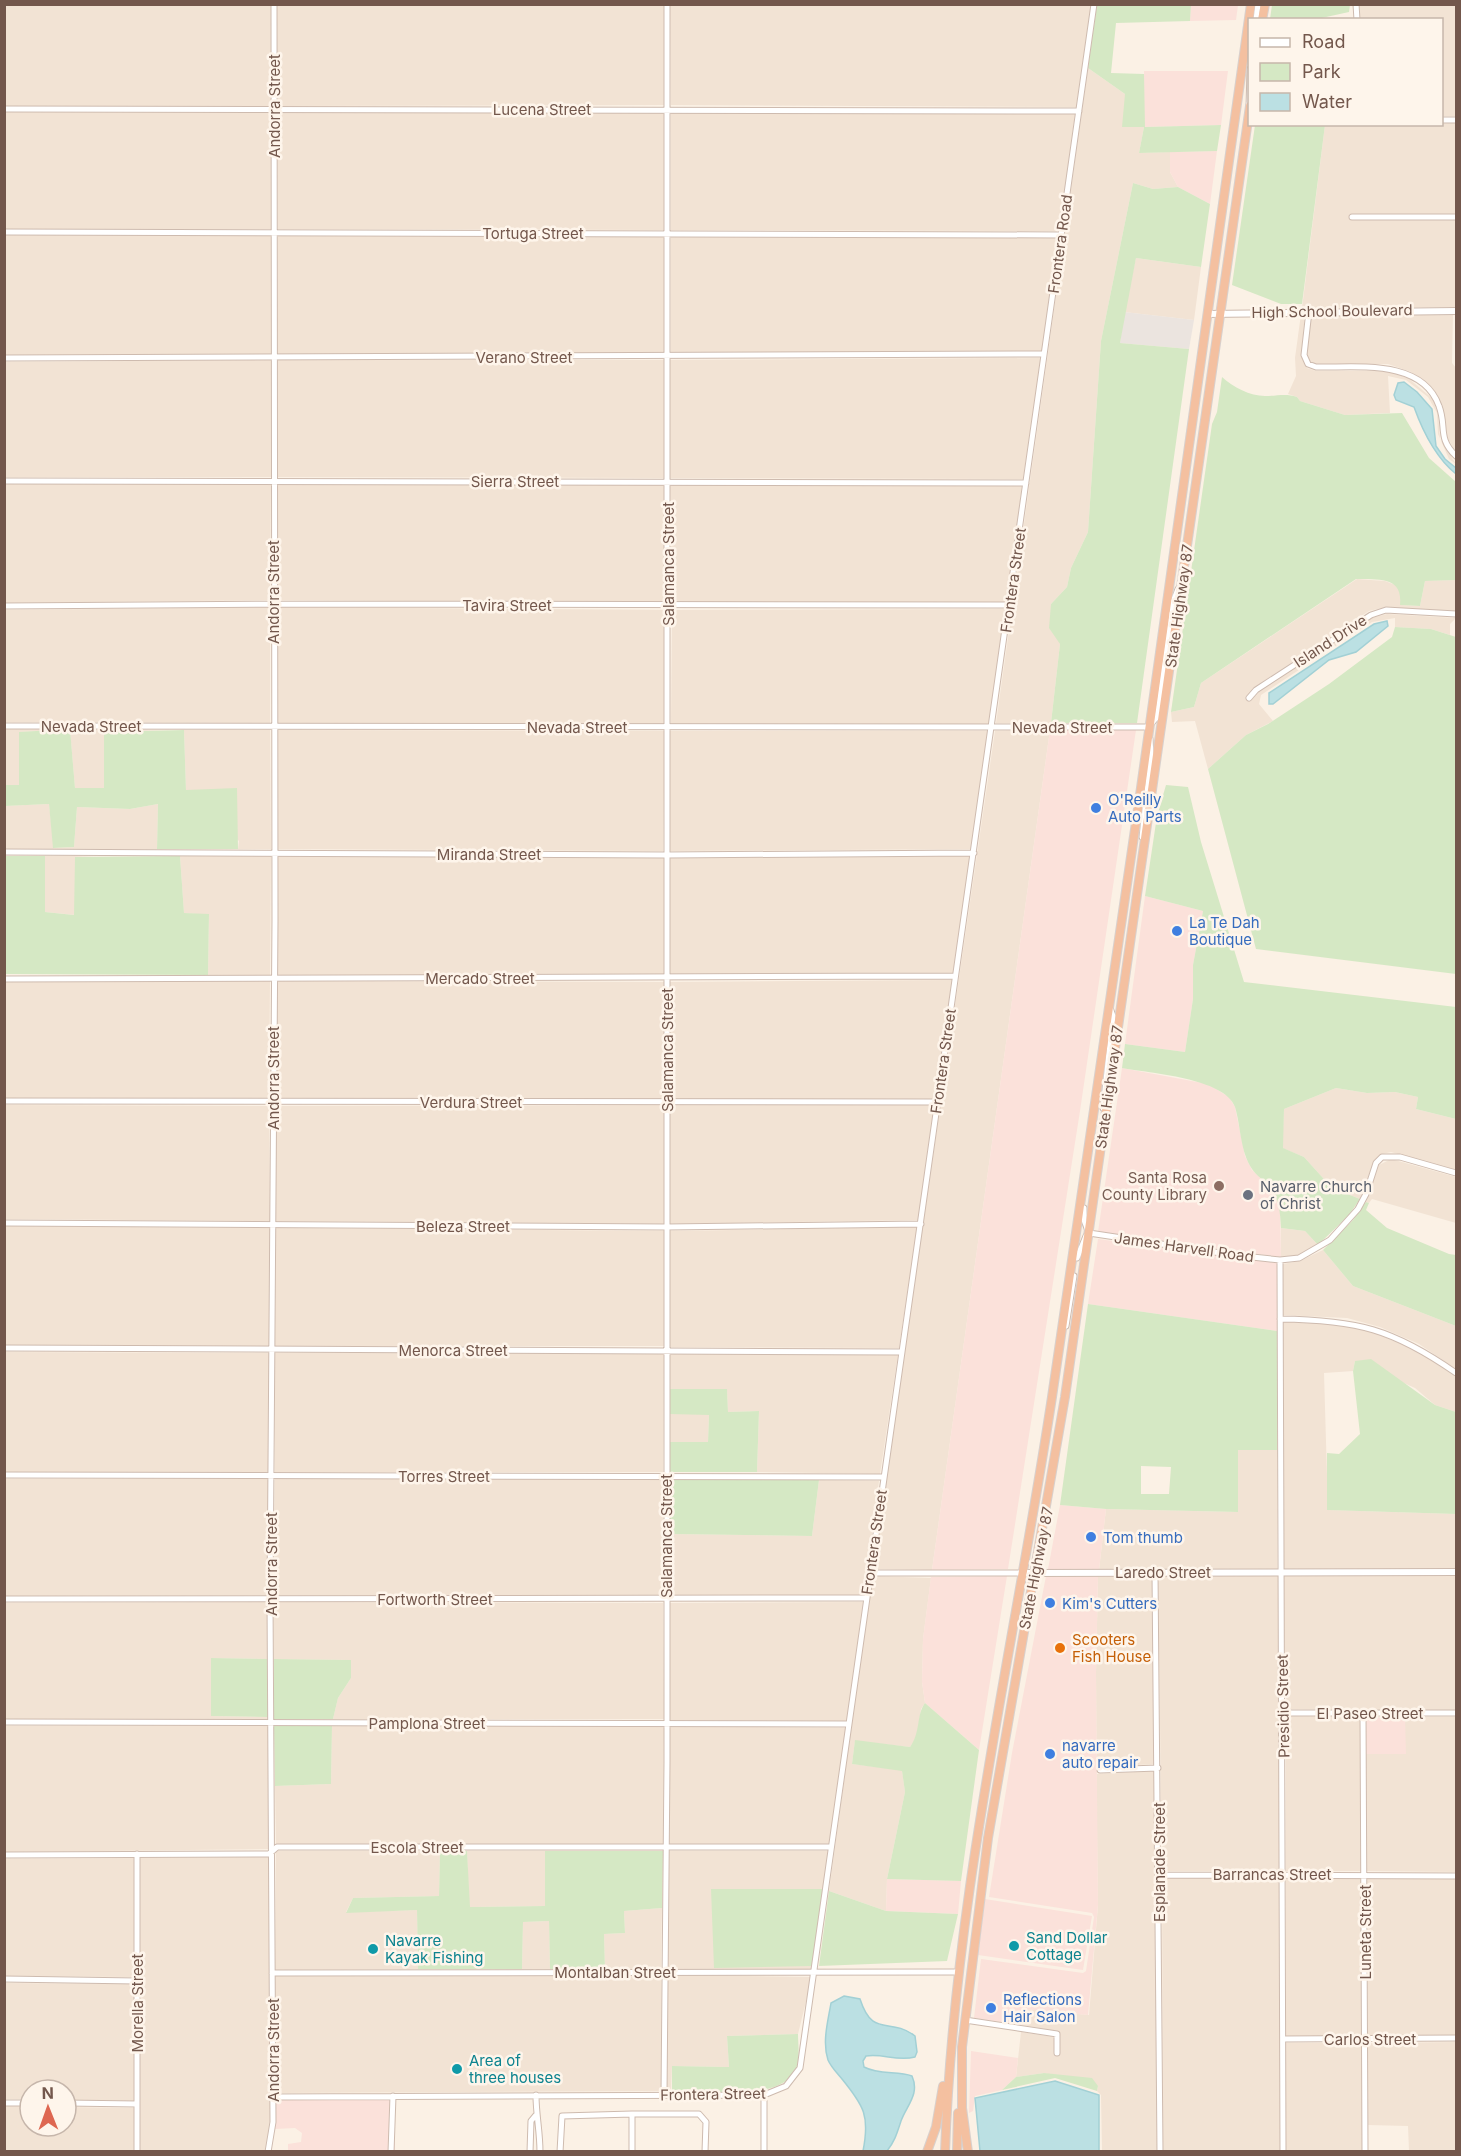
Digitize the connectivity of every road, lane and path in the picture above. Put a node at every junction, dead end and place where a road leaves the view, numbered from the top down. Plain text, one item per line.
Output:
1 (274, 4) edge
2 (668, 4) edge
3 (1094, 4) edge
4 (1248, 25) edge
5 (668, 108) junction
6 (4, 109) edge
7 (274, 110) junction
8 (1079, 111) junction
9 (1248, 115) edge
10 (1352, 217) dead end
11 (1456, 217) edge
12 (4, 232) edge
13 (275, 233) junction
14 (668, 233) junction
15 (1061, 234) junction
16 (1456, 310) edge
17 (1309, 311) junction
18 (1207, 314) junction
19 (1220, 314) junction
20 (1044, 354) junction
21 (274, 357) junction
22 (668, 357) junction
23 (4, 358) edge
24 (1456, 456) edge
25 (274, 480) junction
26 (4, 481) edge
27 (667, 482) junction
28 (1026, 483) junction
29 (1183, 575) junction
30 (273, 604) junction
31 (1009, 605) junction
32 (4, 606) edge
33 (669, 607) junction
34 (1456, 614) edge
35 (1249, 698) dead end
36 (4, 726) edge
37 (273, 727) junction
38 (668, 727) junction
39 (992, 727) junction
40 (1148, 727) junction
41 (4, 852) edge
42 (274, 852) junction
43 (974, 852) junction
44 (666, 855) junction
45 (1142, 857) junction
46 (955, 976) junction
47 (273, 978) junction
48 (667, 978) junction
49 (4, 979) edge
50 (1108, 1006) junction
51 (4, 1101) edge
52 (667, 1102) junction
53 (938, 1102) junction
54 (272, 1103) junction
55 (1092, 1119) junction
56 (1104, 1125) junction
57 (1456, 1173) edge
58 (4, 1223) edge
59 (273, 1224) junction
60 (921, 1224) junction
61 (667, 1227) junction
62 (1089, 1233) junction
63 (1280, 1260) junction
64 (1280, 1318) junction
65 (4, 1348) edge
66 (272, 1349) junction
67 (667, 1350) junction
68 (902, 1352) junction
69 (1058, 1360) junction
70 (1456, 1373) edge
71 (4, 1475) edge
72 (272, 1476) junction
73 (666, 1476) junction
74 (883, 1477) junction
75 (1155, 1572) junction
76 (1280, 1572) junction
77 (1456, 1572) edge
78 (870, 1573) junction
79 (1023, 1573) junction
80 (1035, 1573) junction
81 (4, 1599) edge
82 (270, 1599) junction
83 (666, 1599) junction
84 (866, 1599) junction
85 (1283, 1713) junction
86 (1363, 1713) junction
87 (1456, 1713) edge
88 (4, 1722) edge
89 (271, 1723) junction
90 (667, 1723) junction
91 (849, 1724) junction
92 (1158, 1768) junction
93 (1100, 1770) dead end
94 (831, 1847) junction
95 (666, 1848) junction
96 (273, 1850) junction
97 (137, 1854) junction
98 (4, 1855) edge
99 (1284, 1874) junction
100 (1364, 1874) junction
101 (1159, 1875) junction
102 (1456, 1876) edge
103 (664, 1972) junction
104 (957, 1972) junction
105 (272, 1973) junction
106 (815, 1973) junction
107 (4, 1980) edge
108 (137, 1981) junction
109 (965, 2020) junction
110 (1456, 2038) edge
111 (1283, 2039) junction
112 (1365, 2039) junction
113 (1058, 2053) dead end
114 (950, 2054) junction
115 (962, 2068) junction
116 (664, 2095) junction
117 (764, 2095) junction
118 (393, 2096) junction
119 (536, 2096) junction
120 (273, 2097) junction
121 (78, 2103) edge
122 (137, 2104) junction
123 (632, 2114) junction
124 (536, 2115) junction
125 (137, 2151) edge
126 (268, 2151) edge
127 (391, 2151) edge
128 (530, 2151) edge
129 (540, 2151) edge
130 (560, 2151) edge
131 (632, 2151) edge
132 (705, 2151) edge
133 (764, 2151) edge
134 (927, 2151) edge
135 (945, 2151) edge
136 (957, 2151) edge
137 (968, 2151) edge
138 (1160, 2151) edge
139 (1283, 2151) edge
140 (1365, 2151) edge

1 - 7 street, Andorra Street
2 - 5 street, Salamanca Street
3 - 8 street, Frontera Road
4 - 18 highway
5 - 7 street, Lucena Street
5 - 8 street, Lucena Street
5 - 14 street, Salamanca Street
6 - 7 street, Lucena Street
7 - 13 street, Andorra Street
8 - 15 street, Frontera Road
9 - 19 highway, State Highway 87
10 - 11 street
12 - 13 street, Tortuga Street
13 - 14 street, Tortuga Street
13 - 21 street, Andorra Street
14 - 15 street, Tortuga Street
14 - 22 street, Salamanca Street
15 - 20 street, Frontera Road
16 - 17 street, High School Boulevard
17 - 19 street, High School Boulevard
17 - 24 street
18 - 19 street, High School Boulevard
18 - 40 highway
19 - 29 highway, State Highway 87
20 - 22 street, Verano Street
20 - 28 street, Frontera Road
21 - 22 street, Verano Street
21 - 23 street, Verano Street
21 - 25 street, Andorra Street
22 - 27 street, Salamanca Street
25 - 26 street, Sierra Street
25 - 27 street, Sierra Street
25 - 30 street, Andorra Street
27 - 28 street, Sierra Street
27 - 33 street, Salamanca Street
28 - 31 street, Frontera Street
29 - 40 street
29 - 45 highway, State Highway 87
30 - 32 street, Tavira Street
30 - 33 street, Tavira Street
30 - 37 street, Andorra Street
31 - 33 street, Tavira Street
31 - 39 street, Frontera Street
33 - 38 street, Salamanca Street
34 - 35 street, Island Drive
36 - 37 street, Nevada Street
37 - 38 street, Nevada Street
37 - 42 street, Andorra Street
38 - 39 street, Nevada Street
38 - 44 street, Salamanca Street
39 - 40 street, Nevada Street
39 - 43 street, Frontera Street
40 - 45 street
40 - 50 highway
41 - 42 street, Miranda Street
42 - 44 street, Miranda Street
42 - 47 street, Andorra Street
43 - 44 street, Miranda Street
43 - 46 street, Frontera Street
44 - 48 street, Salamanca Street
45 - 56 highway, State Highway 87
46 - 48 street, Mercado Street
46 - 53 street, Frontera Street
47 - 48 street, Mercado Street
47 - 49 street, Mercado Street
47 - 54 street, Andorra Street
48 - 52 street, Salamanca Street
50 - 55 highway
50 - 56 street
51 - 54 street, Verdura Street
52 - 53 street, Verdura Street
52 - 54 street, Verdura Street
52 - 61 street, Salamanca Street
53 - 60 street, Frontera Street
54 - 59 street, Andorra Street
55 - 62 street
55 - 69 highway
56 - 62 highway, State Highway 87
57 - 63 street, James Harvell Road
58 - 59 street, Beleza Street
59 - 61 street, Beleza Street
59 - 66 street, Andorra Street
60 - 61 street, Beleza Street
60 - 68 street, Frontera Street
61 - 67 street, Salamanca Street
62 - 63 street, James Harvell Road
62 - 69 street
62 - 80 highway, State Highway 87
63 - 64 street, Presidio Street
64 - 70 street
64 - 76 street, Presidio Street
65 - 66 street, Menorca Street
66 - 67 street, Menorca Street
66 - 72 street, Andorra Street
67 - 68 street, Menorca Street
67 - 73 street, Salamanca Street
68 - 74 street, Frontera Street
69 - 79 highway
71 - 72 street, Torres Street
72 - 73 street, Torres Street
72 - 82 street, Andorra Street
73 - 74 street, Torres Street
73 - 83 street, Salamanca Street
74 - 78 street, Frontera Street
75 - 76 street, Laredo Street
75 - 80 street, Laredo Street
75 - 92 street, Esplanade Street
76 - 77 street, Laredo Street
76 - 85 street, Presidio Street
78 - 79 street, Laredo Street
78 - 84 street, Frontera Street
79 - 80 street, Laredo Street
79 - 104 highway
80 - 109 highway, State Highway 87
81 - 82 street, Fortworth Street
82 - 83 street, Fortworth Street
82 - 89 street, Andorra Street
83 - 84 street, Fortworth Street
83 - 90 street, Salamanca Street
84 - 91 street, Frontera Street
85 - 86 street, El Paseo Street
85 - 99 street, Presidio Street
86 - 87 street, El Paseo Street
86 - 100 street, Luneta Street
88 - 89 street, Pamplona Street
89 - 90 street, Pamplona Street
89 - 96 street, Andorra Street
90 - 91 street, Pamplona Street
90 - 95 street, Salamanca Street
91 - 94 street, Frontera Street
92 - 93 street
92 - 101 street, Esplanade Street
94 - 95 street, Escola Street
94 - 106 street, Frontera Street
95 - 96 street, Escola Street
95 - 103 street, Salamanca Street
96 - 97 street, Escola Street
96 - 105 street, Andorra Street
97 - 98 street, Escola Street
97 - 108 street, Morella Street
99 - 100 street, Barrancas Street
99 - 101 street, Barrancas Street
99 - 111 street, Presidio Street
100 - 102 street, Barrancas Street
100 - 112 street, Luneta Street
101 - 138 street, Esplanade Street
103 - 105 street, Montalban Street
103 - 106 street, Montalban Street
103 - 116 street, Salamanca Street
104 - 106 street, Montalban Street
104 - 114 highway
105 - 120 street, Andorra Street
106 - 117 street, Frontera Street
107 - 108 street
108 - 122 street, Morella Street
109 - 113 street
109 - 115 highway, State Highway 87
110 - 112 street, Carlos Street
111 - 112 street, Carlos Street
111 - 139 street, Presidio Street
112 - 140 street, Luneta Street
114 - 134 highway
114 - 135 highway
115 - 136 highway
115 - 137 highway
116 - 117 street, Frontera Street
116 - 119 street, Frontera Street
117 - 133 street
118 - 119 street, Frontera Street
118 - 120 street, Frontera Street
118 - 127 street
119 - 124 street
120 - 126 street, Andorra Street
121 - 122 street
122 - 125 street, Morella Street
123 - 130 street
123 - 131 street
123 - 132 street
124 - 128 street
124 - 129 street

